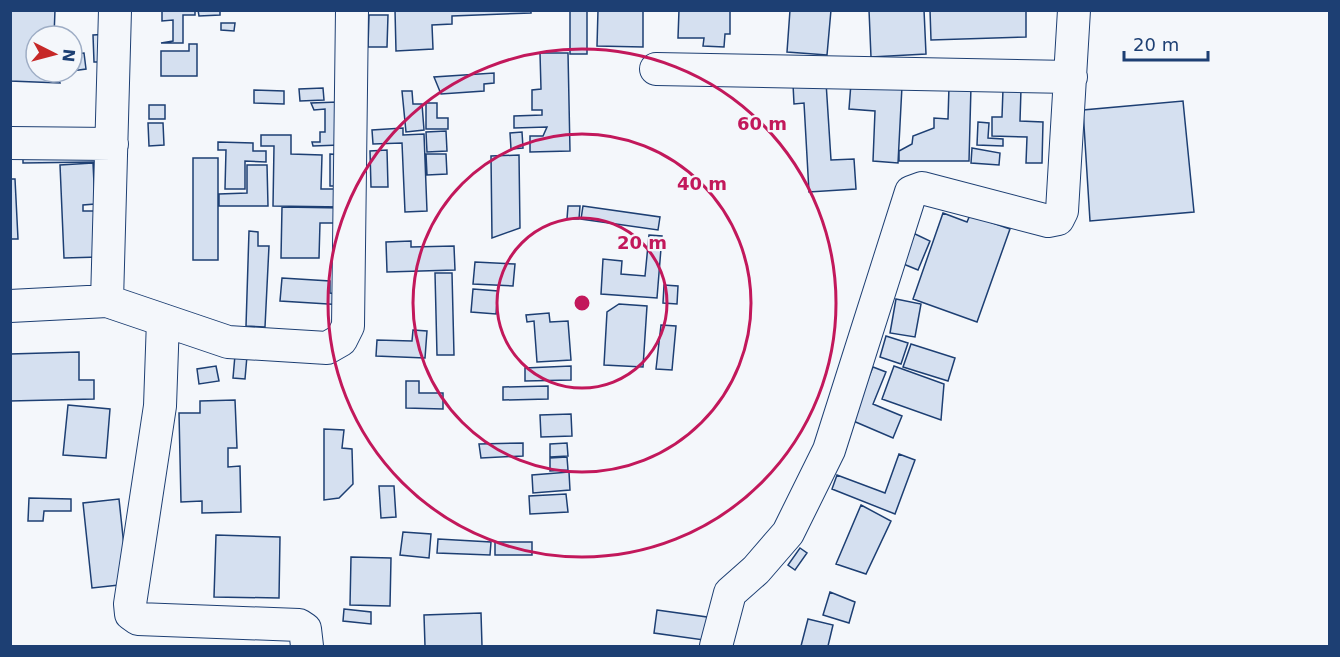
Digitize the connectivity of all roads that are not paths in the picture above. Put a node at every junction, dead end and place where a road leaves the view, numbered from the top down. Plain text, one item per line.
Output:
1 (115, 10) edge
2 (352, 10) edge
3 (1074, 10) edge
4 (656, 69) dead end
5 (1071, 77) junction
6 (10, 143) edge
7 (112, 144) junction
8 (107, 301) junction
9 (10, 306) edge
10 (163, 320) junction
11 (307, 646) edge
12 (716, 646) edge

1 - 7 street
2 - 10 street
3 - 5 street
4 - 5 street
5 - 12 street
6 - 7 street
7 - 8 street
8 - 9 street
8 - 10 street
10 - 11 street

